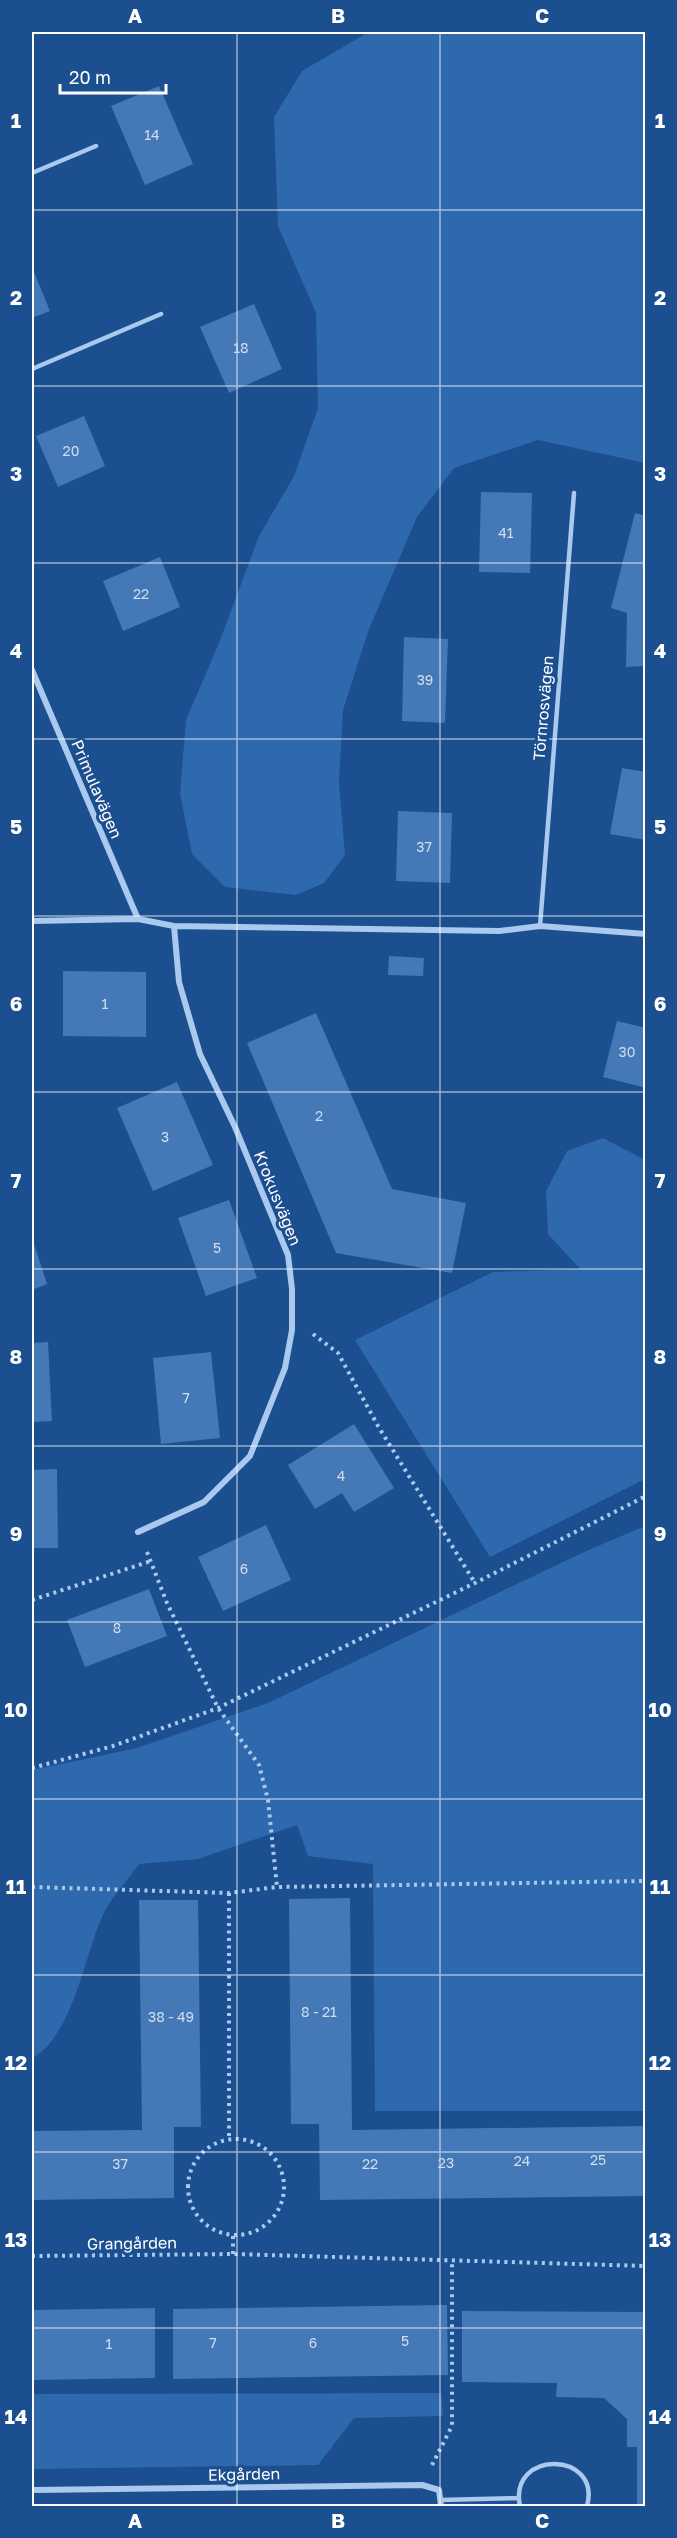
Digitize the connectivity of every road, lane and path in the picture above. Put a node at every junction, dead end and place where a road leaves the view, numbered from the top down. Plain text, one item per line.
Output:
1 (96, 146) dead end
2 (32, 173) edge
3 (161, 314) dead end
4 (32, 369) edge
5 (574, 493) dead end
6 (32, 670) edge
7 (138, 919) junction
8 (32, 921) edge
9 (174, 926) junction
10 (540, 926) junction
11 (645, 934) edge
12 (292, 1329) junction
13 (645, 1496) edge
14 (138, 1532) joint
15 (151, 1561) junction
16 (475, 1583) junction
17 (32, 1600) edge
18 (218, 1708) junction
19 (32, 1768) edge
20 (645, 1881) edge
21 (32, 1887) edge
22 (277, 1887) junction
23 (229, 1893) junction
24 (229, 2139) junction
25 (233, 2234) junction
26 (233, 2254) junction
27 (32, 2256) edge
28 (452, 2260) junction
29 (645, 2266) edge
30 (423, 2485) junction
31 (32, 2490) edge
32 (518, 2498) junction
33 (441, 2503) edge
34 (520, 2506) edge
35 (587, 2506) edge

1 - 2 lane
3 - 4 lane
5 - 10 lane, Törnrosvägen
6 - 7 street, Primulavägen
7 - 8 street
7 - 9 street
9 - 10 street
9 - 12 street, Krokusvägen
10 - 11 street
12 - 14 street, Krokusvägen
12 - 16 path
13 - 16 path
14 - 15 path
15 - 17 path
15 - 18 path
16 - 18 path
18 - 19 path
18 - 22 path
20 - 22 path
21 - 23 path
22 - 23 path
23 - 24 path
24 - 25 path
24 - 25 path
25 - 26 path
26 - 27 path, Grangården
26 - 28 path
28 - 29 path
28 - 30 path
30 - 31 street, Ekgården
30 - 33 street
32 - 33 lane
32 - 34 lane
32 - 35 lane

